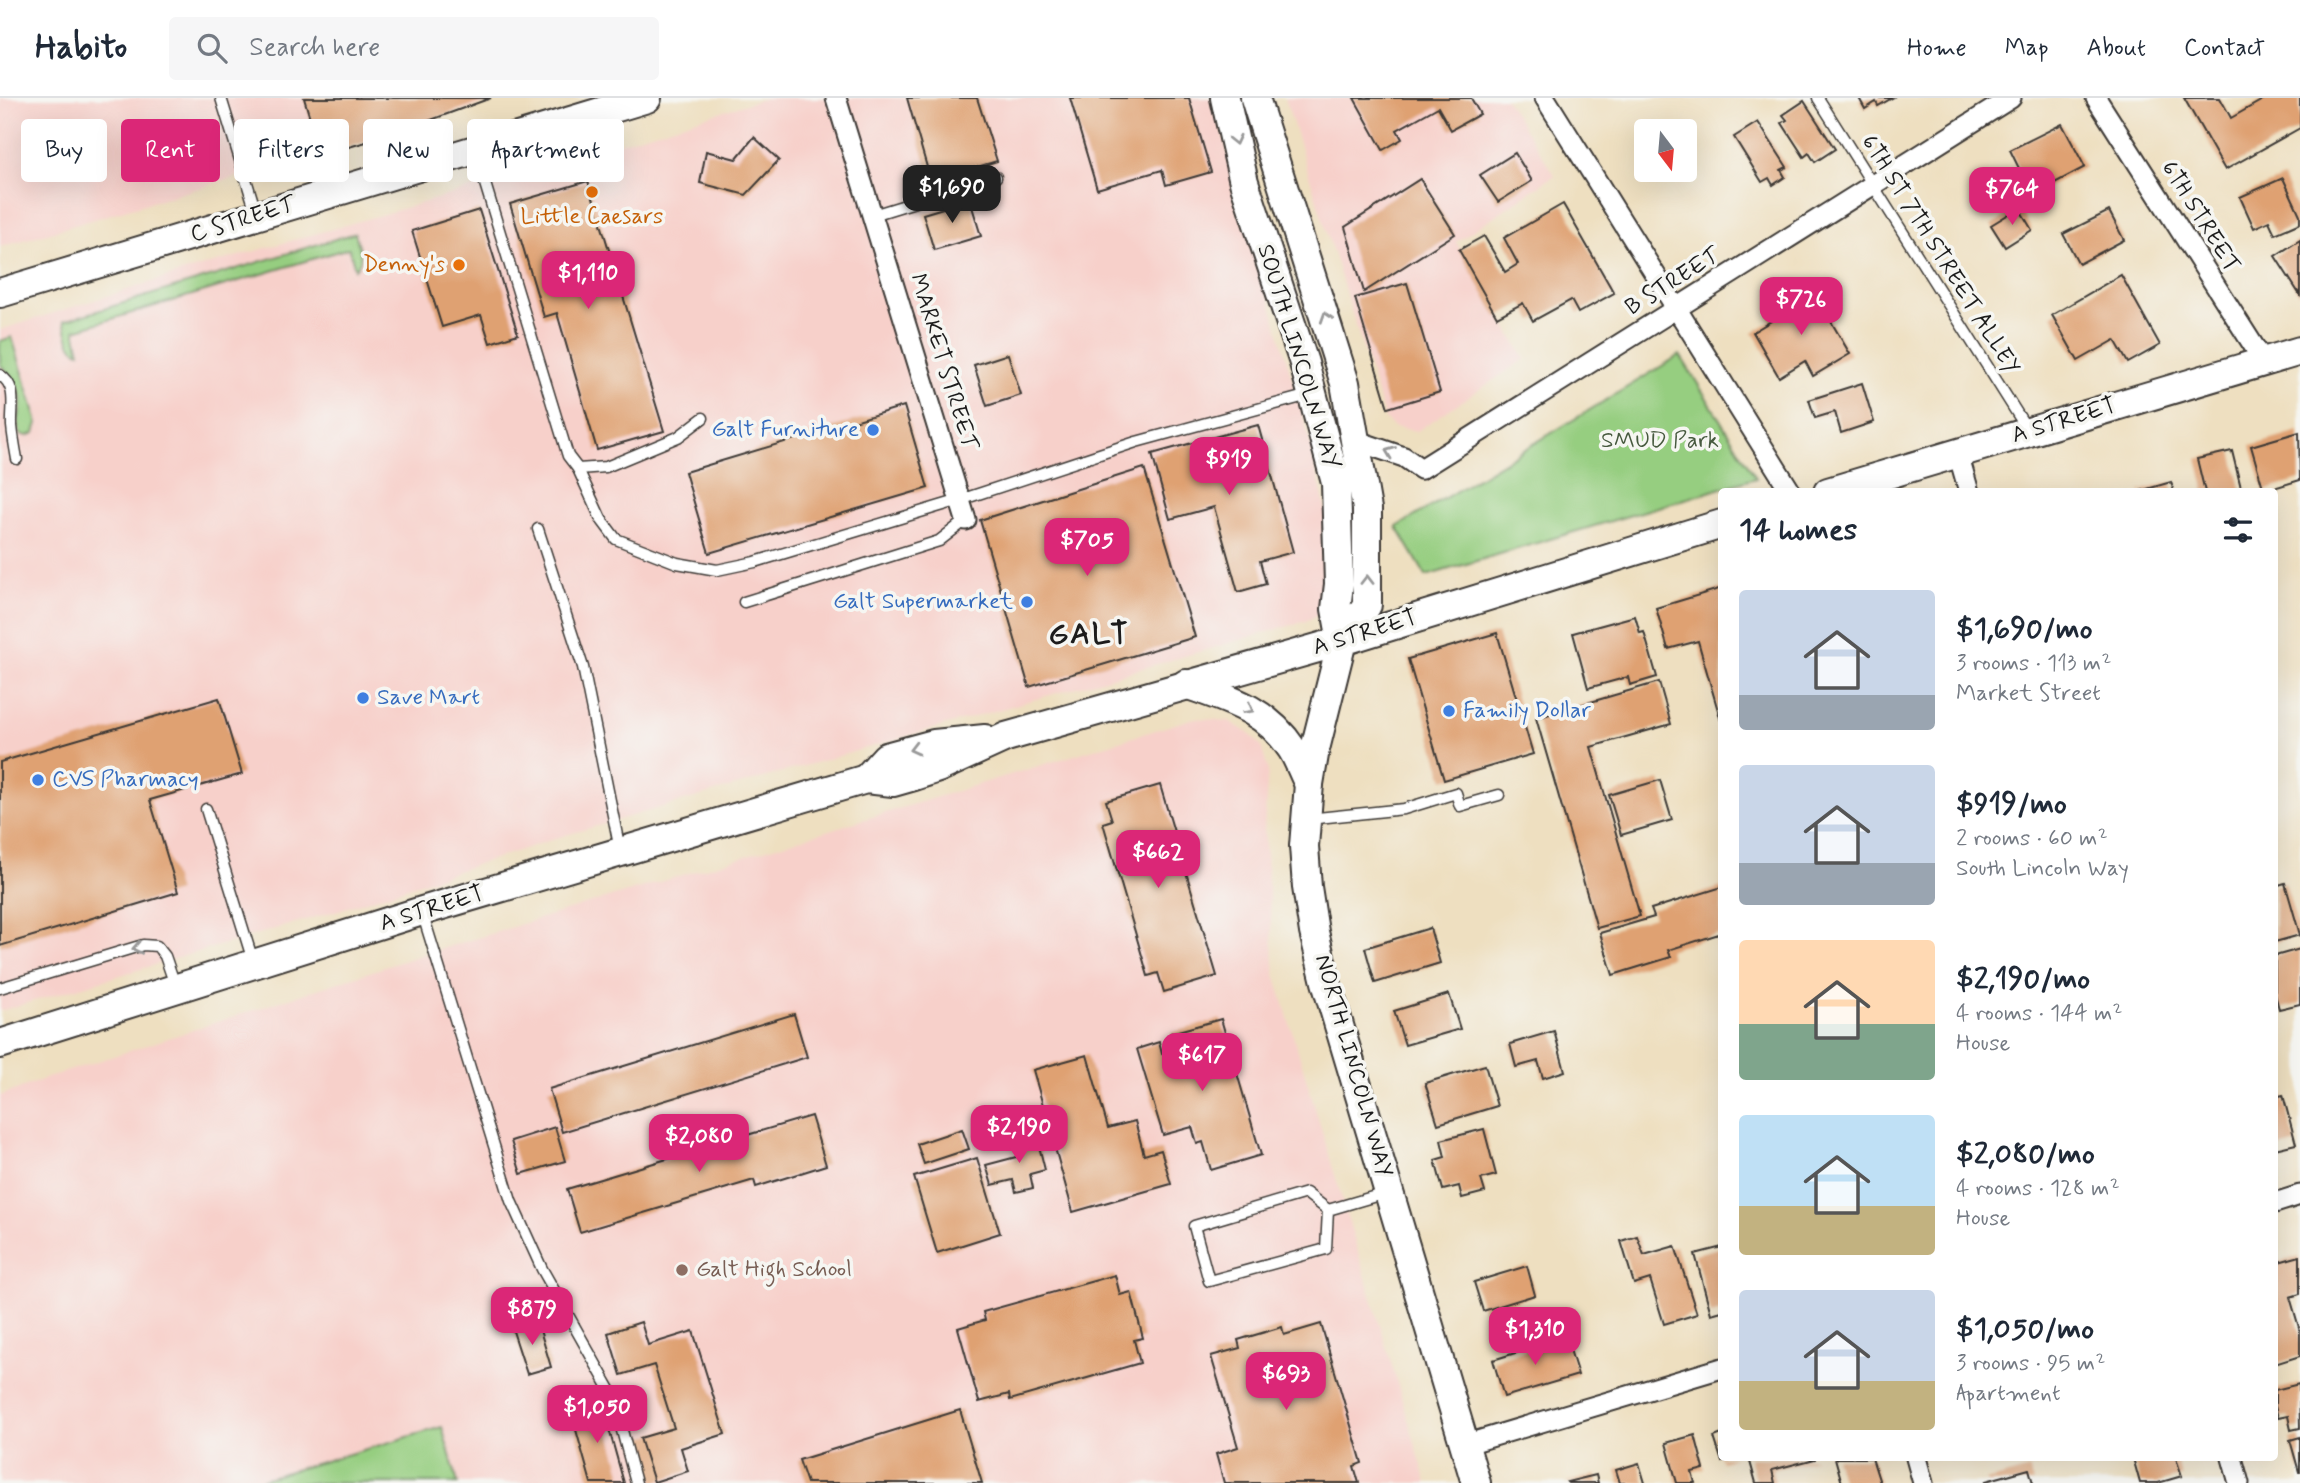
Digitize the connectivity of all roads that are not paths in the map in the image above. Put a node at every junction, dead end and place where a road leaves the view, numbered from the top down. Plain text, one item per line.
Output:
1 (221, 98) edge
2 (646, 98) edge
3 (836, 98) edge
4 (1226, 98) edge
5 (1255, 98) edge
6 (1545, 98) edge
7 (1818, 98) edge
8 (2011, 98) edge
9 (2095, 98) edge
10 (577, 119) edge
11 (467, 152) edge
12 (996, 177) dead end
13 (485, 182) edge
14 (1873, 185) junction
15 (873, 215) junction
16 (258, 216) junction
17 (0, 293) edge
18 (1677, 309) junction
19 (2300, 351) edge
20 (2264, 362) junction
21 (0, 375) edge
22 (1312, 394) junction
23 (703, 418) dead end
24 (2029, 432) junction
25 (1357, 441) junction
26 (1958, 453) junction
27 (17, 459) dead end
28 (578, 469) junction
29 (1789, 488) edge
30 (1841, 488) edge
31 (1968, 488) edge
32 (960, 500) junction
33 (966, 520) joint
34 (1718, 525) edge
35 (538, 529) dead end
36 (744, 601) dead end
37 (1342, 641) junction
38 (1186, 684) junction
39 (1309, 785) junction
40 (1499, 795) dead end
41 (206, 809) dead end
42 (1306, 819) junction
43 (621, 852) junction
44 (422, 911) junction
45 (255, 965) junction
46 (0, 988) edge
47 (176, 989) junction
48 (0, 1044) edge
49 (1390, 1191) junction
50 (2300, 1195) edge
51 (2278, 1202) edge
52 (1328, 1210) junction
53 (1718, 1369) edge
54 (1464, 1445) junction
55 (1917, 1461) edge
56 (2233, 1461) edge
57 (636, 1483) edge
58 (1476, 1483) edge
59 (1923, 1483) edge
60 (2239, 1483) edge

1 - 16 lane
2 - 10 main road, C STREET
3 - 15 street, MARKET STREET
4 -> 22 main road, SOUTH LINCOLN WAY
25 -> 5 main road, SOUTH LINCOLN WAY
6 - 18 street
7 - 14 lane, 6TH ST 7TH STREET ALLEY
8 - 14 street, B STREET
9 - 20 street, 6TH STREET
11 - 16 main road, C STREET
12 - 15 lane
13 - 28 lane
14 - 18 street, B STREET
14 - 24 lane, 6TH ST 7TH STREET ALLEY
15 - 32 street, MARKET STREET
16 - 17 main road, C STREET
18 -> 25 street, B STREET
18 - 29 street
19 - 20 main road, A STREET
20 - 24 main road, A STREET
21 - 27 lane
22 - 32 lane
22 - 37 main road, SOUTH LINCOLN WAY
23 - 28 lane
24 - 26 main road, A STREET
37 -> 25 main road, SOUTH LINCOLN WAY
26 - 30 main road, A STREET
26 - 31 street
28 - 32 lane
32 - 33 street, MARKET STREET
33 - 36 lane
34 - 37 main road, A STREET
35 - 43 lane
37 - 38 main road, A STREET
37 - 39 main road, NORTH LINCOLN WAY
38 -> 39 main road
38 - 43 main road, A STREET
39 - 42 main road, NORTH LINCOLN WAY
40 - 42 lane
41 - 45 lane
42 - 49 main road, NORTH LINCOLN WAY
43 - 44 main road, A STREET
44 - 45 main road, A STREET
44 - 57 lane
45 - 47 main road, A STREET
47 -> 46 lane
47 - 48 main road, A STREET
49 - 52 lane
49 - 54 main road, NORTH LINCOLN WAY
50 - 51 street
52 - 52 lane
53 - 54 street
54 - 58 main road, NORTH LINCOLN WAY
55 - 59 street
56 - 60 street

